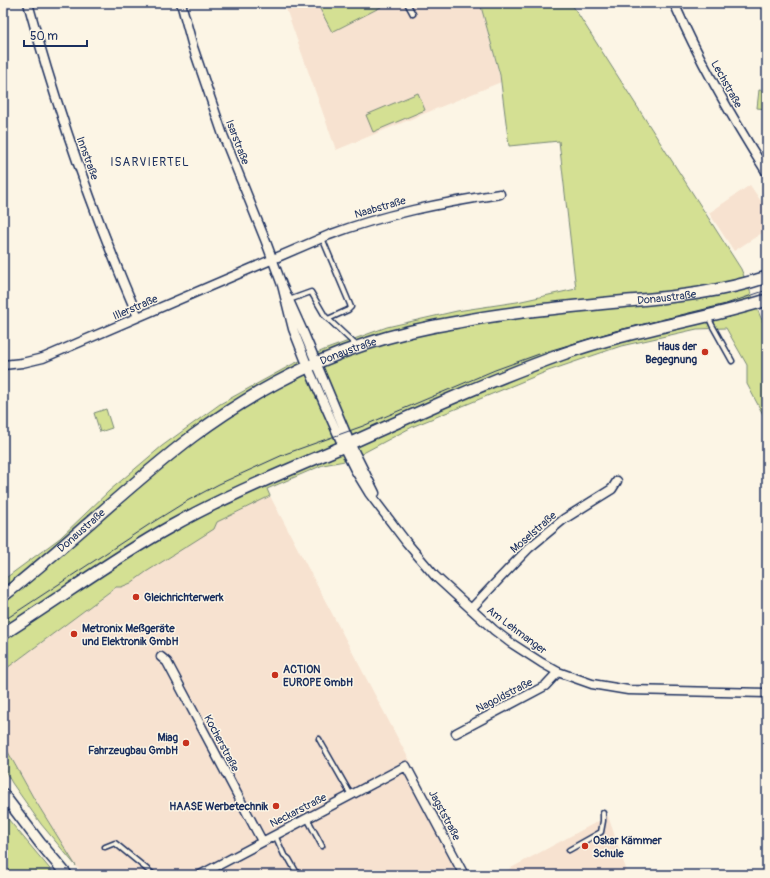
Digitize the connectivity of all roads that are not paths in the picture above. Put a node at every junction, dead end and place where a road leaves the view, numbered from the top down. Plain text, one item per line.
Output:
1 (28, 3) edge
2 (181, 3) edge
3 (407, 3) edge
4 (674, 3) edge
5 (413, 14) dead end
6 (767, 173) edge
7 (500, 194) dead end
8 (322, 238) junction
9 (272, 260) junction
10 (767, 277) edge
11 (282, 285) junction
12 (289, 300) junction
13 (767, 300) edge
14 (708, 315) junction
15 (138, 317) junction
16 (328, 319) junction
17 (357, 347) junction
18 (732, 361) dead end
19 (3, 365) edge
20 (312, 365) junction
21 (346, 444) junction
22 (617, 480) dead end
23 (3, 596) edge
24 (471, 610) junction
25 (3, 634) edge
26 (160, 657) dead end
27 (558, 672) junction
28 (767, 693) edge
29 (456, 733) dead end
30 (319, 739) dead end
31 (406, 766) joint
32 (3, 794) edge
33 (351, 795) junction
34 (603, 813) dead end
35 (307, 818) junction
36 (274, 835) junction
37 (262, 841) junction
38 (322, 846) dead end
39 (105, 847) dead end
40 (569, 850) dead end
41 (67, 875) edge
42 (154, 875) edge
43 (200, 875) edge
44 (298, 875) edge
45 (464, 875) edge

1 - 15 street, Innstraße
2 - 9 street, Isarstraße
3 - 5 lane
4 - 6 street, Lechstraße
7 - 8 street, Naabstraße
8 - 9 street, Naabstraße
8 - 16 lane
9 - 11 street, Isarstraße
9 - 15 street, Illerstraße
10 - 17 main road, Donaustraße
11 - 12 street, Isarstraße
11 - 20 street, Isarstraße
12 - 16 lane
12 - 20 street, Isarstraße
13 - 14 main road
14 - 18 lane
14 - 21 main road
15 - 19 street, Illerstraße
16 - 17 lane
17 - 20 main road, Donaustraße
20 - 21 street, Am Lehmanger
20 - 23 main road, Donaustraße
21 - 24 street, Am Lehmanger
21 - 25 main road
22 - 24 street, Moselstraße
24 - 27 street, Am Lehmanger
26 - 37 street, Kocherstraße
27 - 28 street, Am Lehmanger
27 - 29 street, Nagoldstraße
30 - 33 lane
31 - 33 street, Neckarstraße
31 - 45 street, Jagststraße
32 - 41 street
33 - 35 street, Neckarstraße
34 - 40 lane
35 - 36 street, Neckarstraße
35 - 38 lane
36 - 37 street, Neckarstraße
36 - 44 lane
37 - 43 street, Neckarstraße
39 - 42 lane

